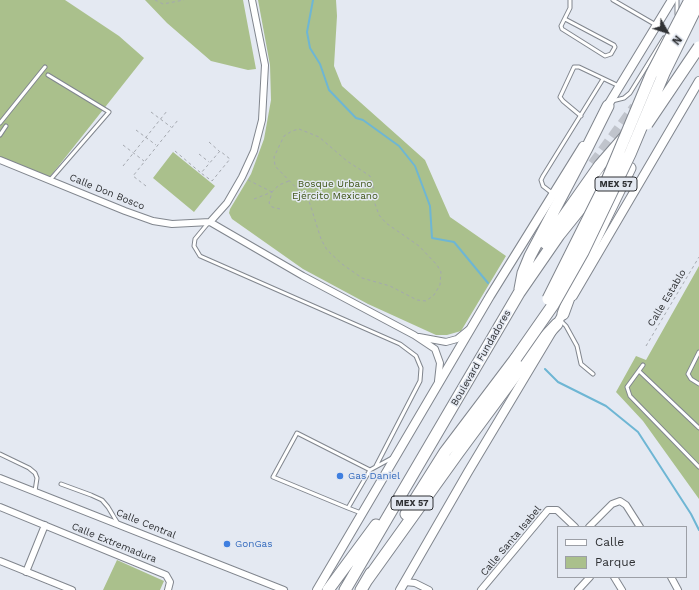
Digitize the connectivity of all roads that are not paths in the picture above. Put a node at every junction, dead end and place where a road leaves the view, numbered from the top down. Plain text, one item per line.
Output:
1 (252, 0) edge
2 (570, 0) edge
3 (613, 0) edge
4 (672, 0) edge
5 (676, 0) edge
6 (690, 0) edge
7 (699, 2) edge
8 (565, 19) junction
9 (657, 25) junction
10 (668, 31) dead end
11 (665, 37) dead end
12 (699, 39) edge
13 (699, 47) edge
14 (45, 67) dead end
15 (48, 75) dead end
16 (603, 79) junction
17 (699, 81) edge
18 (619, 86) junction
19 (609, 103) junction
20 (581, 116) junction
21 (0, 123) edge
22 (6, 126) dead end
23 (0, 135) edge
24 (0, 160) edge
25 (593, 164) tunnel mouth
26 (630, 168) dead end
27 (50, 180) junction
28 (553, 194) junction
29 (210, 222) junction
30 (527, 272) junction
31 (519, 293) junction
32 (560, 319) junction
33 (476, 321) junction
34 (414, 336) junction
35 (699, 352) edge
36 (524, 363) junction
37 (643, 366) dead end
38 (639, 371) junction
39 (593, 374) dead end
40 (699, 384) edge
41 (438, 386) junction
42 (699, 428) edge
43 (0, 454) edge
44 (398, 456) junction
45 (376, 466) junction
46 (699, 467) edge
47 (370, 470) junction
48 (0, 478) edge
49 (61, 484) dead end
50 (404, 490) junction
51 (35, 491) junction
52 (0, 507) edge
53 (348, 508) junction
54 (361, 513) junction
55 (117, 524) junction
56 (44, 525) junction
57 (574, 526) edge
58 (590, 526) edge
59 (639, 526) edge
60 (0, 561) edge
61 (26, 572) junction
62 (589, 578) edge
63 (615, 578) edge
64 (671, 578) edge
65 (405, 582) junction
66 (169, 587) edge
67 (72, 590) edge
68 (284, 590) edge
69 (317, 590) edge
70 (328, 590) edge
71 (346, 590) edge
72 (361, 590) edge
73 (400, 590) edge
74 (429, 590) edge
75 (482, 590) edge
76 (578, 590) edge
77 (622, 590) edge
78 (678, 590) edge

1 - 29 street
2 - 8 lane
3 - 9 lane
4 - 9 main road
5 - 10 lane
6 - 36 highway, bridge
7 - 36 highway, Boulevard Fundadores / MEX 57, bridge
8 - 8 lane
9 - 18 main road
11 - 19 lane
12 - 30 highway, bridge
13 - 31 highway, Boulevard Fundadores / MEX 57, bridge
14 - 21 lane
15 - 27 lane
16 - 18 lane
16 - 20 lane
16 - 20 lane
17 - 32 main road
18 - 19 main road
19 - 28 main road
19 - 31 highway
20 - 28 lane
22 - 23 lane
24 - 27 street, Calle Don Bosco
25 - 30 highway
26 - 32 highway
27 - 29 street, Calle Don Bosco
28 - 33 main road
29 - 34 street
29 - 45 lane
30 - 31 highway
31 - 50 highway, Boulevard Fundadores / MEX 57
32 - 36 highway
32 - 39 lane
33 - 34 street
33 - 41 main road
34 - 41 street
35 - 40 lane
36 - 65 main road
36 - 72 highway, Boulevard Fundadores / MEX 57
37 - 38 lane
38 - 42 lane
38 - 46 lane
41 - 44 main road
43 - 51 lane
44 - 45 lane
44 - 54 main road
45 - 47 lane
47 - 53 lane
47 - 53 lane
48 - 51 street, Calle Central
49 - 55 lane
50 - 70 highway
50 - 71 highway, Boulevard Fundadores / MEX 57
51 - 55 street, Calle Central
52 - 56 street, Calle Extremadura
53 - 54 lane
54 - 69 main road
55 - 68 street, Calle Central
56 - 61 street
56 - 66 street, Calle Extremadura
57 - 75 street, Calle Santa Isabel
58 - 59 street
60 - 61 street
61 - 67 street
62 - 76 street
63 - 77 street
64 - 78 street
65 - 73 main road
65 - 74 street

